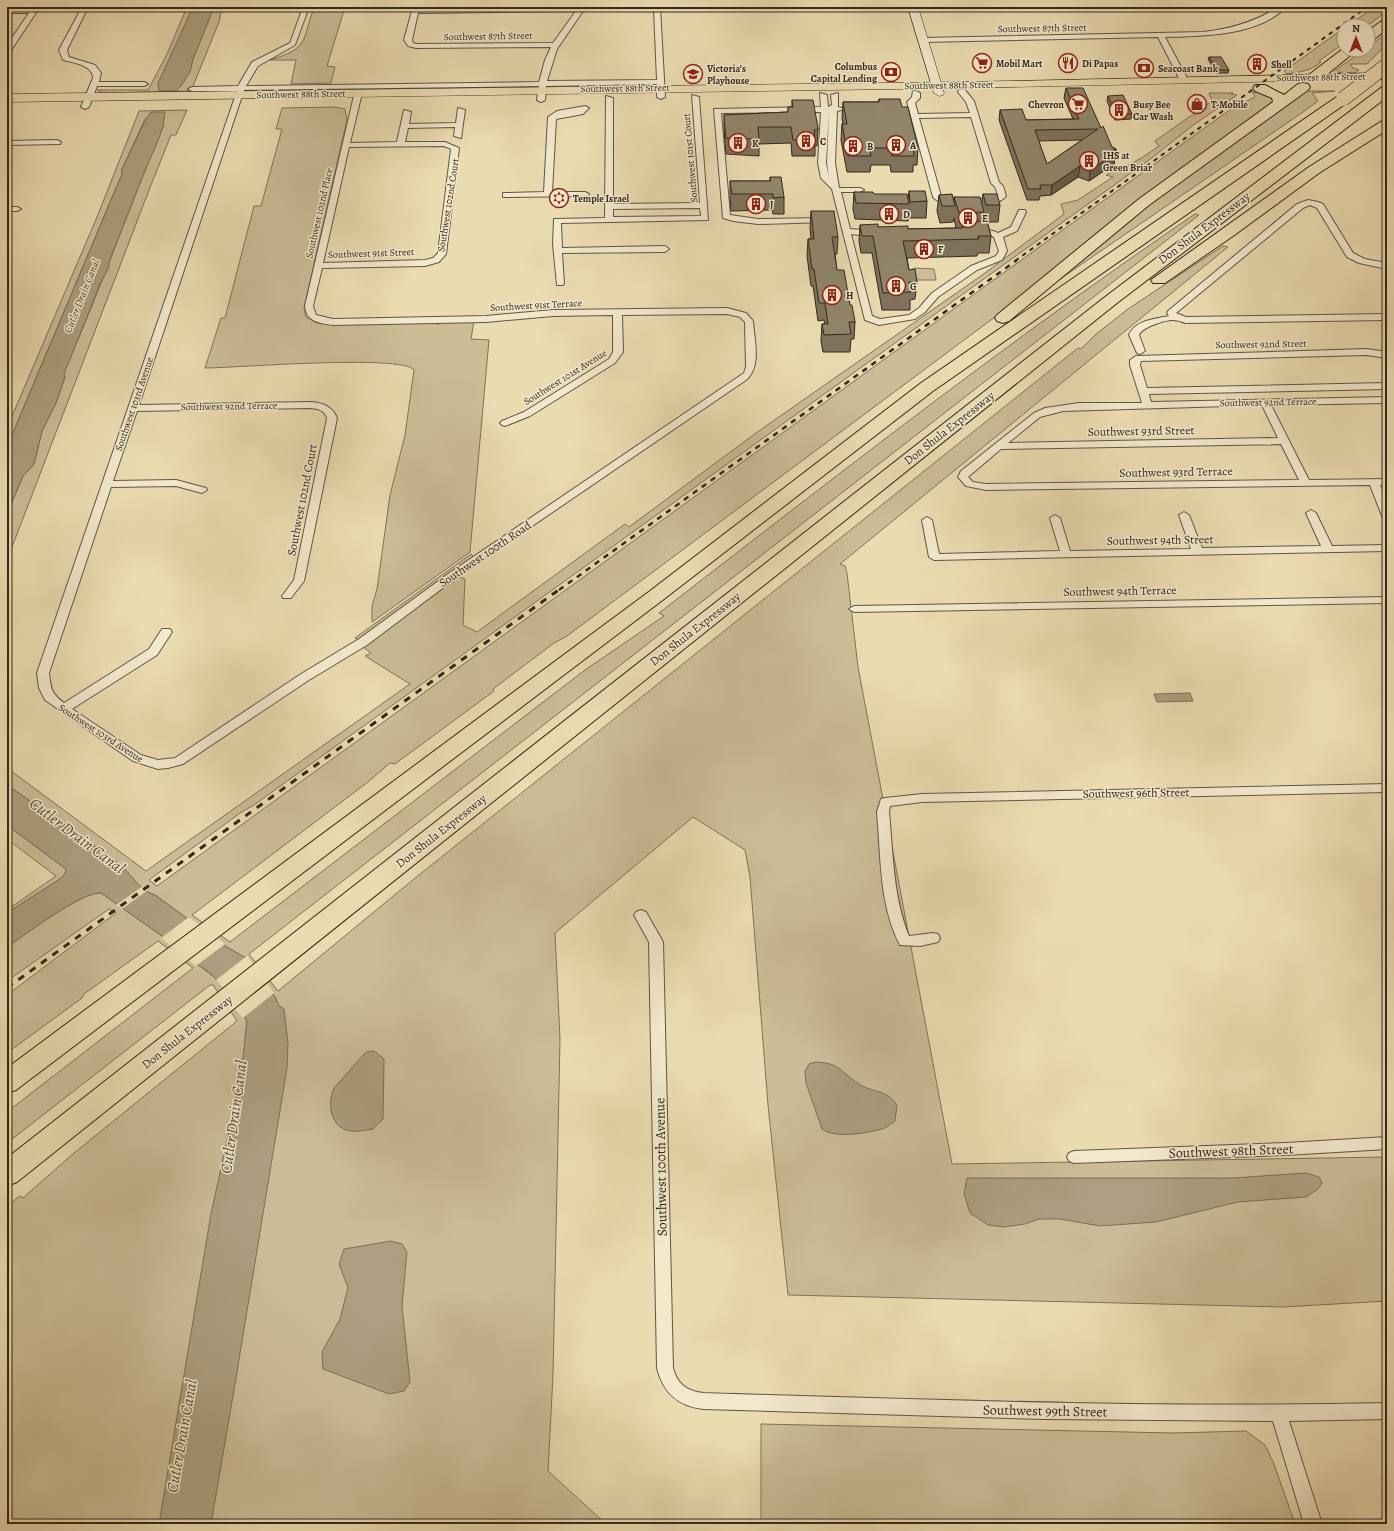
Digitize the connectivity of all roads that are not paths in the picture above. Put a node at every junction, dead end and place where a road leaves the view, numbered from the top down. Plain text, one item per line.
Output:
1 (85, 7) edge
2 (306, 7) edge
3 (913, 7) edge
4 (1283, 7) edge
5 (503, 8) edge
6 (583, 8) edge
7 (657, 8) edge
8 (415, 9) edge
9 (7, 11) edge
10 (1387, 23) edge
11 (1376, 31) edge
12 (1161, 36) junction
13 (7, 39) edge
14 (16, 39) junction
15 (922, 40) junction
16 (554, 45) junction
17 (7, 50) edge
18 (1340, 58) edge
19 (1387, 64) edge
20 (1387, 76) edge
21 (1184, 80) junction
22 (1154, 81) junction
23 (1309, 82) junction
24 (94, 84) junction
25 (144, 84) dead end
26 (1387, 86) edge
27 (1260, 88) junction
28 (192, 89) dead end
29 (660, 89) junction
30 (938, 89) junction
31 (1141, 90) junction
32 (542, 91) junction
33 (962, 92) junction
34 (916, 93) junction
35 (1382, 94) edge
36 (829, 95) junction
37 (238, 96) junction
38 (695, 97) junction
39 (7, 98) edge
40 (357, 98) junction
41 (609, 98) junction
42 (87, 102) junction
43 (585, 103) junction
44 (1280, 104) junction
45 (7, 108) edge
46 (829, 109) junction
47 (846, 109) edge
48 (461, 110) dead end
49 (407, 112) dead end
50 (975, 115) junction
51 (915, 116) junction
52 (1387, 124) edge
53 (459, 125) junction
54 (404, 126) junction
55 (458, 136) dead end
56 (57, 142) dead end
57 (7, 143) edge
58 (400, 144) junction
59 (346, 145) junction
60 (835, 189) junction
61 (860, 190) edge
62 (548, 194) junction
63 (585, 194) dead end
64 (506, 195) dead end
65 (704, 205) junction
66 (609, 207) junction
67 (7, 209) edge
68 (17, 209) dead end
69 (1022, 212) dead end
70 (609, 220) junction
71 (844, 220) junction
72 (847, 231) junction
73 (965, 234) edge
74 (886, 235) edge
75 (998, 236) junction
76 (665, 249) dead end
77 (558, 251) junction
78 (425, 263) joint
79 (318, 266) junction
80 (1387, 266) edge
81 (560, 283) dead end
82 (1111, 300) junction
83 (617, 312) junction
84 (740, 314) joint
85 (1174, 317) junction
86 (1387, 317) edge
87 (333, 322) joint
88 (1387, 355) edge
89 (1137, 356) junction
90 (964, 360) junction
91 (1387, 386) edge
92 (1147, 399) junction
93 (1387, 400) edge
94 (1265, 402) junction
95 (324, 407) joint
96 (133, 408) junction
97 (505, 423) dead end
98 (1285, 441) junction
99 (998, 446) junction
100 (1305, 482) junction
101 (1374, 482) junction
102 (1387, 482) edge
103 (107, 484) junction
104 (202, 490) dead end
105 (1311, 513) dead end
106 (1184, 515) dead end
107 (1387, 516) edge
108 (1055, 518) dead end
109 (927, 520) dead end
110 (1387, 548) edge
111 (1328, 549) junction
112 (1198, 552) junction
113 (1066, 555) junction
114 (286, 596) dead end
115 (1387, 600) edge
116 (854, 609) dead end
117 (166, 632) dead end
118 (64, 709) junction
119 (165, 765) joint
120 (1387, 788) edge
121 (641, 915) dead end
122 (934, 938) dead end
123 (7, 1082) edge
124 (1387, 1143) edge
125 (1074, 1157) dead end
126 (7, 1174) edge
127 (702, 1401) joint
128 (1387, 1411) edge
129 (1279, 1415) junction
130 (1313, 1524) edge

1 - 24 street
2 - 37 street, Southwest 103rd Avenue
3 - 15 street
4 - 12 street, Southwest 87th Street
5 - 6 street
5 - 8 street
6 - 7 street
6 - 16 street
7 - 29 street
8 - 16 street, Southwest 87th Street
9 - 14 street
10 - 11 highway
12 - 15 street, Southwest 87th Street
12 - 21 street
13 - 14 street
14 - 17 street
15 - 30 street
16 - 32 street
18 - 23 highway
19 - 90 highway, bridge
20 - 23 main road, Southwest 88th Street
21 - 22 main road, Southwest 88th Street
21 - 23 main road, Southwest 88th Street
22 - 30 main road, Southwest 88th Street
22 - 31 main road
23 - 26 main road, Southwest 88th Street
23 - 27 main road, Southwest 88th Street
23 - 44 highway
24 - 25 street
24 - 42 street
27 - 31 main road, Southwest 88th Street
27 - 44 highway
28 - 37 street, Southwest 88th Street
29 - 30 main road, Southwest 88th Street
29 - 32 main road, Southwest 88th Street
29 - 38 main road, Southwest 88th Street
29 - 41 main road, Southwest 88th Street
30 - 33 main road, Southwest 88th Street
30 - 34 main road, Southwest 88th Street
31 - 33 main road, Southwest 88th Street
32 - 37 street, Southwest 88th Street
32 - 40 main road, Southwest 88th Street
32 - 43 main road, Southwest 88th Street
33 - 50 street
34 - 36 main road, Southwest 88th Street
34 - 51 street
35 - 82 highway, Don Shula Expressway
36 - 38 main road, Southwest 88th Street
36 - 46 street
36 - 46 street
37 - 40 main road, Southwest 88th Street
37 - 42 main road, Southwest 88th Street
37 - 96 street, Southwest 103rd Avenue
38 - 65 street, Southwest 101st Court
39 - 42 main road, Southwest 88th Street
40 - 59 street, Southwest 102nd Place
41 - 43 main road, Southwest 88th Street
41 - 66 street
42 - 45 main road, Southwest 88th Street
43 - 62 street
44 - 90 highway
46 - 47 street
46 - 60 street
46 - 71 street
48 - 53 street
49 - 54 street
50 - 51 street
50 - 51 street
52 - 82 highway
53 - 54 street
53 - 55 street
54 - 58 street
56 - 57 street
58 - 59 street
58 - 78 street, Southwest 102nd Court
59 - 79 street, Southwest 102nd Place
60 - 61 street
60 - 71 street
62 - 63 street
62 - 64 street
65 - 66 street
65 - 70 street, Southwest 101st Court
66 - 70 street
67 - 68 street
69 - 75 street
70 - 77 street
71 - 72 street
72 - 74 street
72 - 75 street
73 - 75 street
76 - 77 street
77 - 81 street
78 - 79 street, Southwest 91st Street
79 - 87 street, Southwest 102nd Place
80 - 85 street
82 - 126 highway, Don Shula Expressway
83 - 84 street, Southwest 91st Terrace
83 - 87 street, Southwest 91st Terrace
83 - 97 street, Southwest 101st Avenue
84 - 119 street, Southwest 100th Road
85 - 86 street
85 - 89 street
88 - 89 street, Southwest 92nd Street
89 - 92 street
90 - 123 highway
91 - 92 street
92 - 94 street, Southwest 92nd Terrace
92 - 99 street
93 - 94 street, Southwest 92nd Terrace
94 - 98 street
95 - 96 street, Southwest 92nd Terrace
95 - 114 street, Southwest 102nd Court
96 - 103 street, Southwest 103rd Avenue
98 - 99 street, Southwest 93rd Street
98 - 100 street
99 - 100 street, Southwest 93rd Terrace
100 - 101 street, Southwest 93rd Terrace
101 - 102 street, Southwest 93rd Terrace
101 - 107 street
103 - 104 street
103 - 118 street, Southwest 103rd Avenue
105 - 111 street
106 - 112 street
108 - 113 street
109 - 113 street, Southwest 94th Street
110 - 111 street, Southwest 94th Street
111 - 112 street, Southwest 94th Street
112 - 113 street, Southwest 94th Street
115 - 116 street, Southwest 94th Terrace
117 - 118 street
118 - 119 street, Southwest 103rd Avenue
120 - 122 street, Southwest 96th Street
121 - 127 street, Southwest 100th Avenue
124 - 125 street, Southwest 98th Street
127 - 129 street, Southwest 99th Street
128 - 129 street, Southwest 99th Street
129 - 130 street

